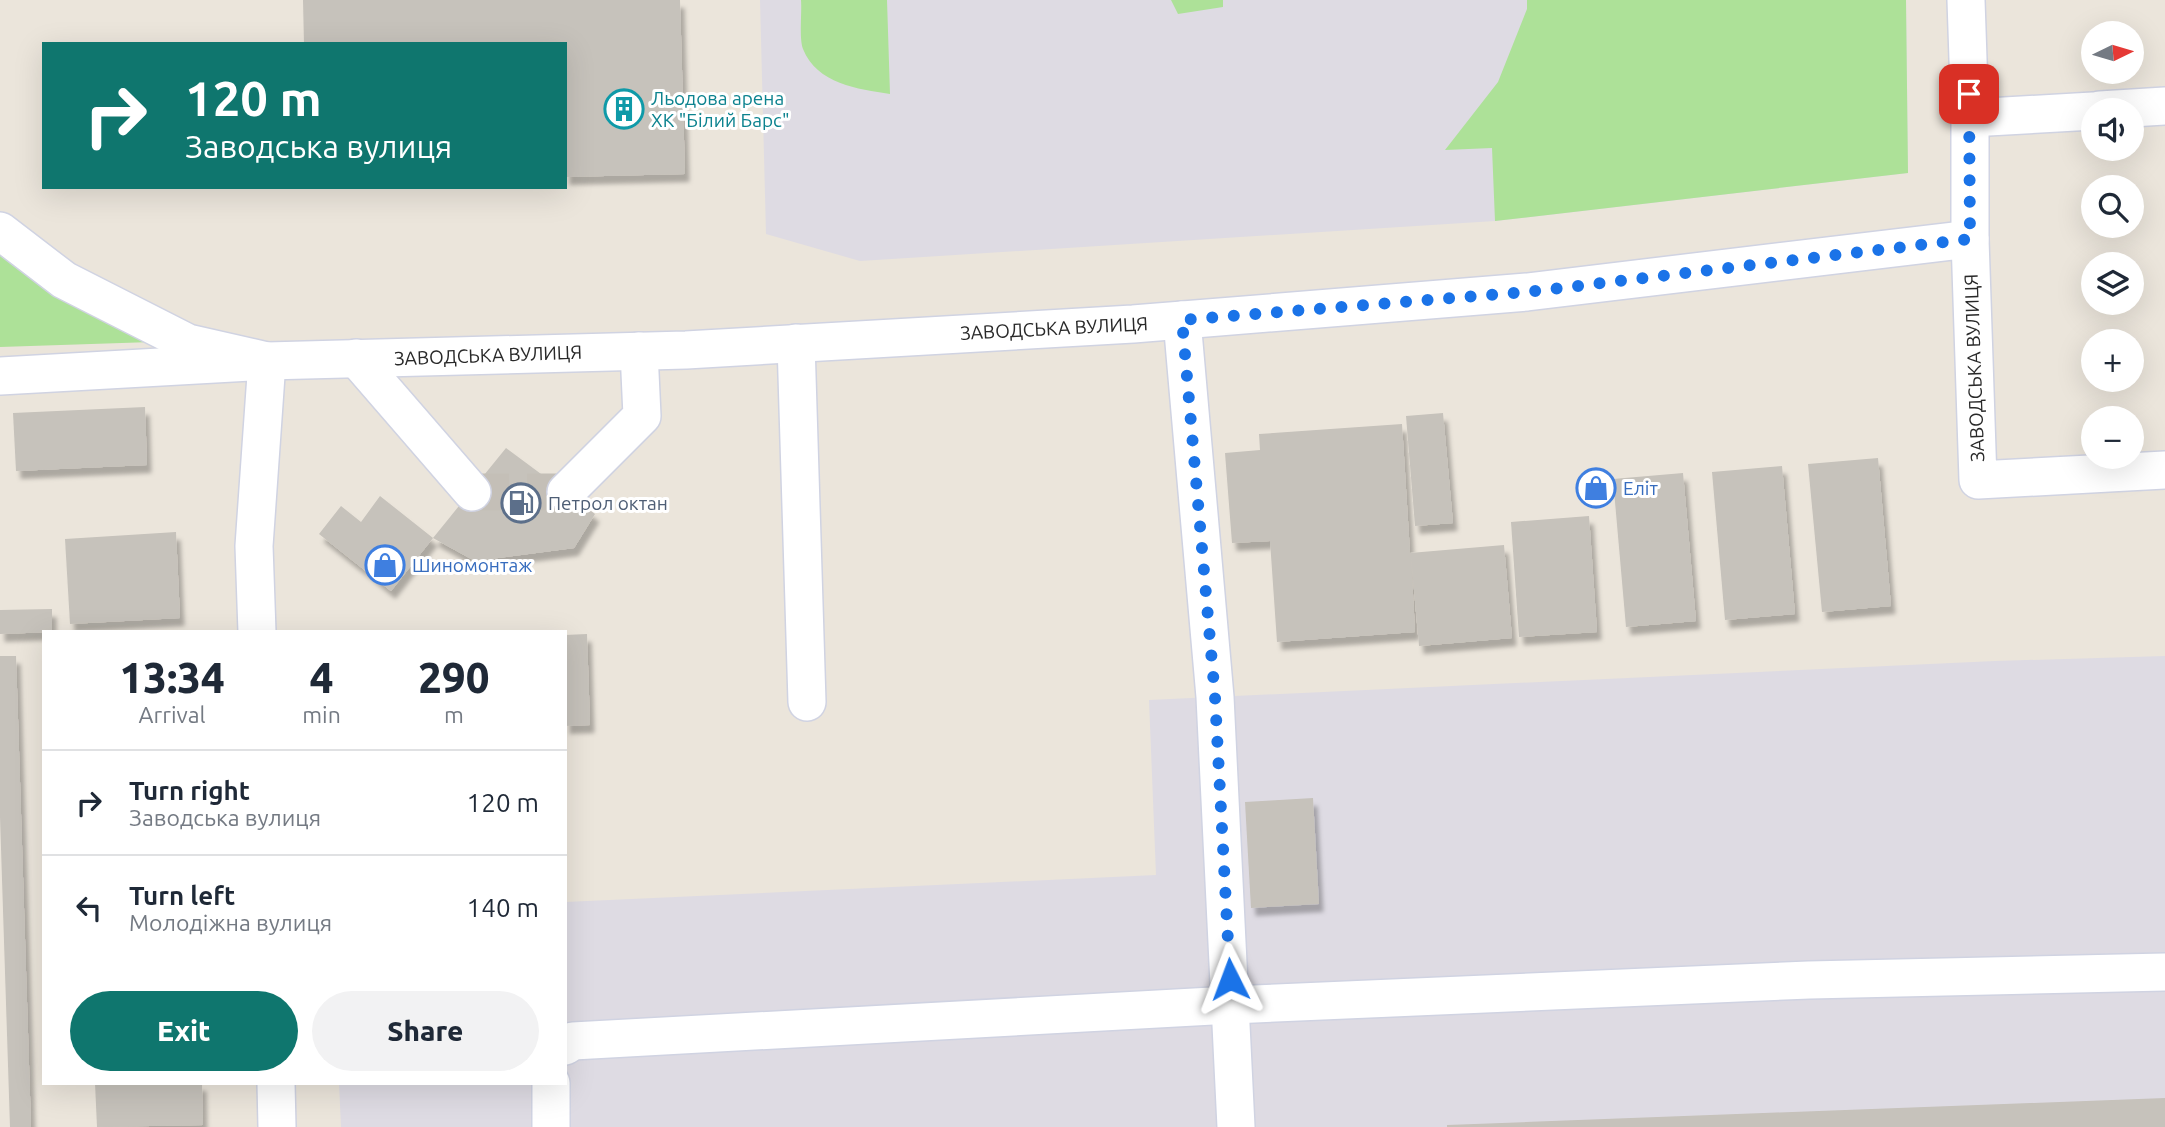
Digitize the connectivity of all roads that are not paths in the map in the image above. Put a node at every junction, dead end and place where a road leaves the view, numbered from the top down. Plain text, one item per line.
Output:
1 (1966, 0) edge
2 (2165, 106) edge
3 (2144, 107) edge
4 (2081, 112) edge
5 (1970, 118) junction
6 (0, 231) edge
7 (1970, 239) junction
8 (1182, 320) junction
9 (796, 343) junction
10 (639, 351) junction
11 (356, 358) junction
12 (267, 360) junction
13 (0, 376) edge
14 (2165, 470) edge
15 (472, 492) dead end
16 (566, 492) dead end
17 (257, 630) edge
18 (807, 702) dead end
19 (2165, 972) edge
20 (1231, 1004) junction
21 (567, 1045) edge
22 (276, 1085) edge
23 (551, 1085) edge
24 (277, 1127) edge
25 (551, 1127) edge
26 (1236, 1127) edge

1 - 5 street
2 - 3 street
4 - 5 street
5 - 7 street
6 - 12 street
7 - 8 street, ЗАВОДСЬКА ВУЛИЦЯ
7 - 14 street, ЗАВОДСЬКА ВУЛИЦЯ
8 - 9 street, ЗАВОДСЬКА ВУЛИЦЯ
8 - 20 street
9 - 10 street, ЗАВОДСЬКА ВУЛИЦЯ
9 - 18 street
10 - 11 street, ЗАВОДСЬКА ВУЛИЦЯ
10 - 16 street
11 - 12 street, ЗАВОДСЬКА ВУЛИЦЯ
11 - 15 street
12 - 13 street, ЗАВОДСЬКА ВУЛИЦЯ
12 - 17 street
19 - 20 street
20 - 21 street
20 - 26 street
22 - 24 street
23 - 25 street

